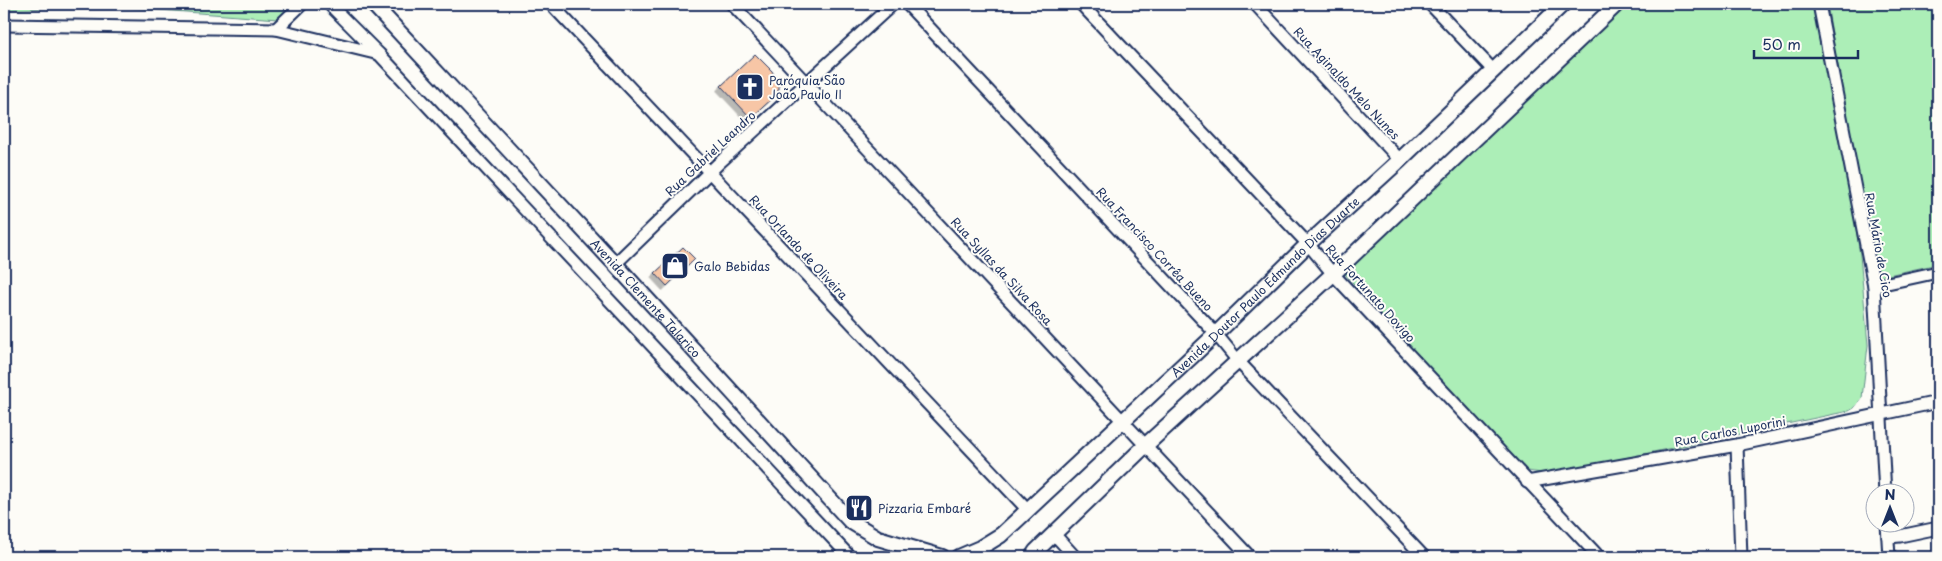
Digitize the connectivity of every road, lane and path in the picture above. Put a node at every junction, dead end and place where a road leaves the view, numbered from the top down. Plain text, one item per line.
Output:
1 (302, 4) edge
2 (329, 4) edge
3 (372, 4) edge
4 (551, 4) edge
5 (732, 4) edge
6 (893, 4) edge
7 (907, 4) edge
8 (1081, 4) edge
9 (1255, 4) edge
10 (1430, 4) edge
11 (1563, 4) edge
12 (1617, 4) edge
13 (1819, 4) edge
14 (4, 25) edge
15 (276, 29) junction
16 (379, 54) junction
17 (1493, 70) junction
18 (806, 82) junction
19 (1400, 160) junction
20 (710, 172) junction
21 (1308, 244) junction
22 (615, 264) junction
23 (1938, 272) edge
24 (1333, 274) junction
25 (1874, 286) junction
26 (1216, 334) junction
27 (1238, 361) junction
28 (1938, 402) edge
29 (1880, 414) junction
30 (1124, 420) junction
31 (1737, 444) junction
32 (1146, 445) junction
33 (1526, 482) junction
34 (1884, 484) edge
35 (1027, 509) junction
36 (1938, 528) edge
37 (1054, 534) junction
38 (1888, 534) edge
39 (1888, 537) junction
40 (850, 557) edge
41 (942, 557) edge
42 (959, 557) edge
43 (1032, 557) edge
44 (1076, 557) edge
45 (1250, 557) edge
46 (1424, 557) edge
47 (1599, 557) edge
48 (1741, 557) edge
49 (1889, 557) edge

1 - 15 street
2 - 16 street
3 - 22 street, Avenida Clemente Talarico
4 - 20 street, Rua Orlando de Oliveira
5 - 18 street, Rua Syllas da Silva Rosa
6 - 18 street, Rua Gabriel Leandro
7 - 26 street, Rua Francisco Corrêa Bueno
8 - 21 street, Rua Fortunato Dovigo
9 - 19 street, Rua Aginaldo Melo Nunes
10 - 17 street
11 - 17 street, Avenida Doutor Paulo Edmundo Dias Duarte
12 - 24 street
13 - 25 street, Rua Mário de Cico
14 - 15 street
15 - 16 street
16 - 40 street
17 - 19 street, Avenida Doutor Paulo Edmundo Dias Duarte
18 - 20 street, Rua Gabriel Leandro
18 - 30 street, Rua Syllas da Silva Rosa
19 - 21 street, Avenida Doutor Paulo Edmundo Dias Duarte
20 - 22 street, Rua Gabriel Leandro
20 - 35 street, Rua Orlando de Oliveira
21 - 24 street, Rua Fortunato Dovigo
21 - 26 street, Avenida Doutor Paulo Edmundo Dias Duarte
22 - 41 street, Avenida Clemente Talarico
23 - 25 street
24 - 27 street
24 - 33 street, Rua Fortunato Dovigo
25 - 29 street, Rua Mário de Cico
26 - 27 street, Rua Francisco Corrêa Bueno
26 - 30 street, Avenida Doutor Paulo Edmundo Dias Duarte
27 - 32 street
27 - 46 street, Rua Francisco Corrêa Bueno
28 - 29 street, Rua Carlos Luporini
29 - 31 street, Rua Carlos Luporini
29 - 34 street, Rua Mário de Cico
30 - 32 street, Rua Syllas da Silva Rosa
30 - 35 street, Avenida Doutor Paulo Edmundo Dias Duarte
31 - 33 street, Rua Carlos Luporini
31 - 48 street
32 - 37 street
32 - 45 street, Rua Syllas da Silva Rosa
33 - 47 street, Rua Fortunato Dovigo
35 - 42 street, Avenida Doutor Paulo Edmundo Dias Duarte
36 - 39 street
37 - 43 street
37 - 44 street
38 - 39 street
39 - 49 street

